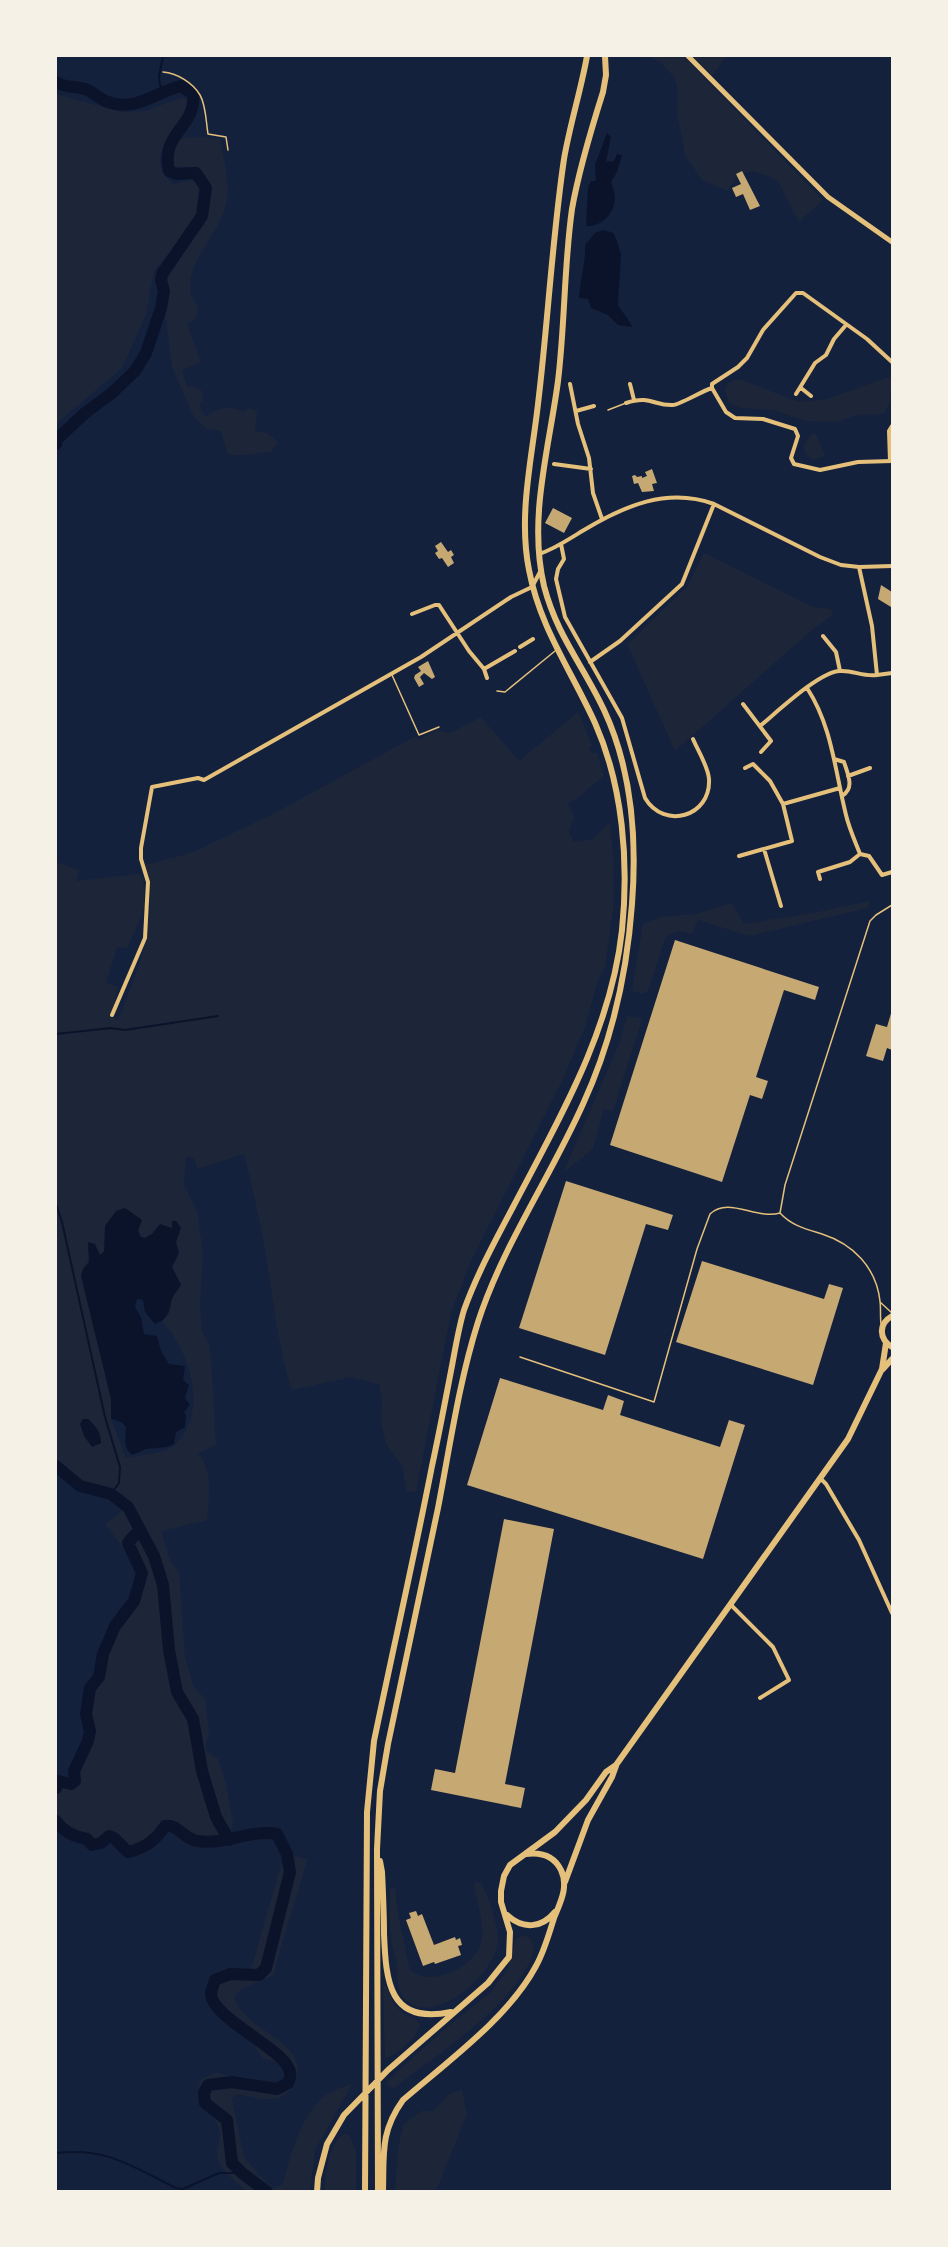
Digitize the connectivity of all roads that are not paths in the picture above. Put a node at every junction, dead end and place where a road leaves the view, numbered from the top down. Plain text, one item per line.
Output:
1 (588, 56) edge
2 (605, 56) edge
3 (688, 56) edge
4 (892, 242) edge
5 (846, 324) junction
6 (892, 362) edge
7 (570, 384) dead end
8 (630, 384) dead end
9 (712, 388) junction
10 (801, 388) junction
11 (796, 394) dead end
12 (811, 396) dead end
13 (634, 400) junction
14 (626, 403) joint
15 (594, 406) dead end
16 (608, 410) dead end
17 (576, 411) junction
18 (892, 426) edge
19 (891, 461) edge
20 (554, 464) dead end
21 (591, 469) junction
22 (714, 504) junction
23 (602, 519) junction
24 (561, 544) junction
25 (539, 554) junction
26 (892, 566) edge
27 (859, 567) junction
28 (541, 570) junction
29 (532, 587) junction
30 (412, 614) dead end
31 (457, 633) junction
32 (823, 636) dead end
33 (533, 639) dead end
34 (520, 647) dead end
35 (556, 650) junction
36 (515, 651) dead end
37 (590, 662) junction
38 (484, 669) junction
39 (840, 671) junction
40 (892, 673) edge
41 (392, 674) junction
42 (877, 675) junction
43 (488, 678) dead end
44 (807, 688) junction
45 (497, 691) dead end
46 (743, 704) dead end
47 (760, 726) junction
48 (439, 727) dead end
49 (693, 739) dead end
50 (761, 752) dead end
51 (834, 759) junction
52 (745, 768) dead end
53 (870, 768) dead end
54 (848, 776) junction
55 (840, 788) junction
56 (842, 796) junction
57 (783, 804) junction
58 (764, 849) junction
59 (860, 854) junction
60 (739, 856) dead end
61 (892, 872) edge
62 (820, 879) dead end
63 (892, 905) edge
64 (781, 906) dead end
65 (112, 1015) dead end
66 (780, 1213) junction
67 (880, 1301) junction
68 (892, 1315) edge
69 (882, 1328) junction
70 (889, 1345) edge
71 (520, 1357) dead end
72 (892, 1359) edge
73 (882, 1370) junction
74 (820, 1479) junction
75 (731, 1605) junction
76 (892, 1613) edge
77 (760, 1698) dead end
78 (616, 1765) junction
79 (377, 1849) junction
80 (522, 1855) junction
81 (564, 1885) junction
82 (558, 1909) junction
83 (504, 1910) junction
84 (454, 2011) junction
85 (317, 2192) edge
86 (365, 2192) edge
87 (378, 2192) edge
88 (383, 2192) edge

1 - 29 highway
2 - 25 highway
3 - 4 main road
5 - 6 street
5 - 9 street
5 - 10 street
7 - 17 street
8 - 13 street
9 - 13 street
9 - 19 street
10 - 11 street
10 - 12 street
13 - 14 street
14 - 16 lane
15 - 17 street
17 - 21 street
18 - 19 street
20 - 21 street
21 - 23 street
22 - 23 street
22 - 27 street
22 - 37 street
23 - 24 street
24 - 25 street
24 - 37 street
25 - 28 highway
26 - 27 street
27 - 42 street
28 - 29 street
28 - 79 highway
29 - 31 street
29 - 35 highway
30 - 31 street
31 - 38 street
31 - 41 street
32 - 39 street
33 - 34 street
35 - 45 lane
35 - 86 highway
36 - 38 street
37 - 49 street
38 - 43 street
39 - 42 street
39 - 44 street
40 - 42 street
41 - 48 lane
41 - 65 street
44 - 47 street
44 - 51 street
46 - 47 street
47 - 50 street
51 - 54 street
51 - 55 street
52 - 57 street
53 - 54 street
54 - 56 street
55 - 56 street
55 - 57 street
56 - 59 street
57 - 58 street
58 - 60 street
58 - 64 street
59 - 61 street
59 - 62 street
63 - 66 lane
66 - 67 lane
66 - 71 lane
67 - 68 lane
67 - 69 lane
68 - 69 highway
69 - 70 highway
70 - 73 highway
72 - 73 highway
73 - 74 highway
74 - 75 highway
74 - 76 street
75 - 77 street
75 - 78 highway
78 - 80 highway
78 - 81 highway
79 - 84 highway
79 - 87 highway
80 - 81 highway
80 - 83 highway
81 - 82 highway
82 - 83 highway
82 - 88 highway
83 - 84 highway
84 - 85 highway

